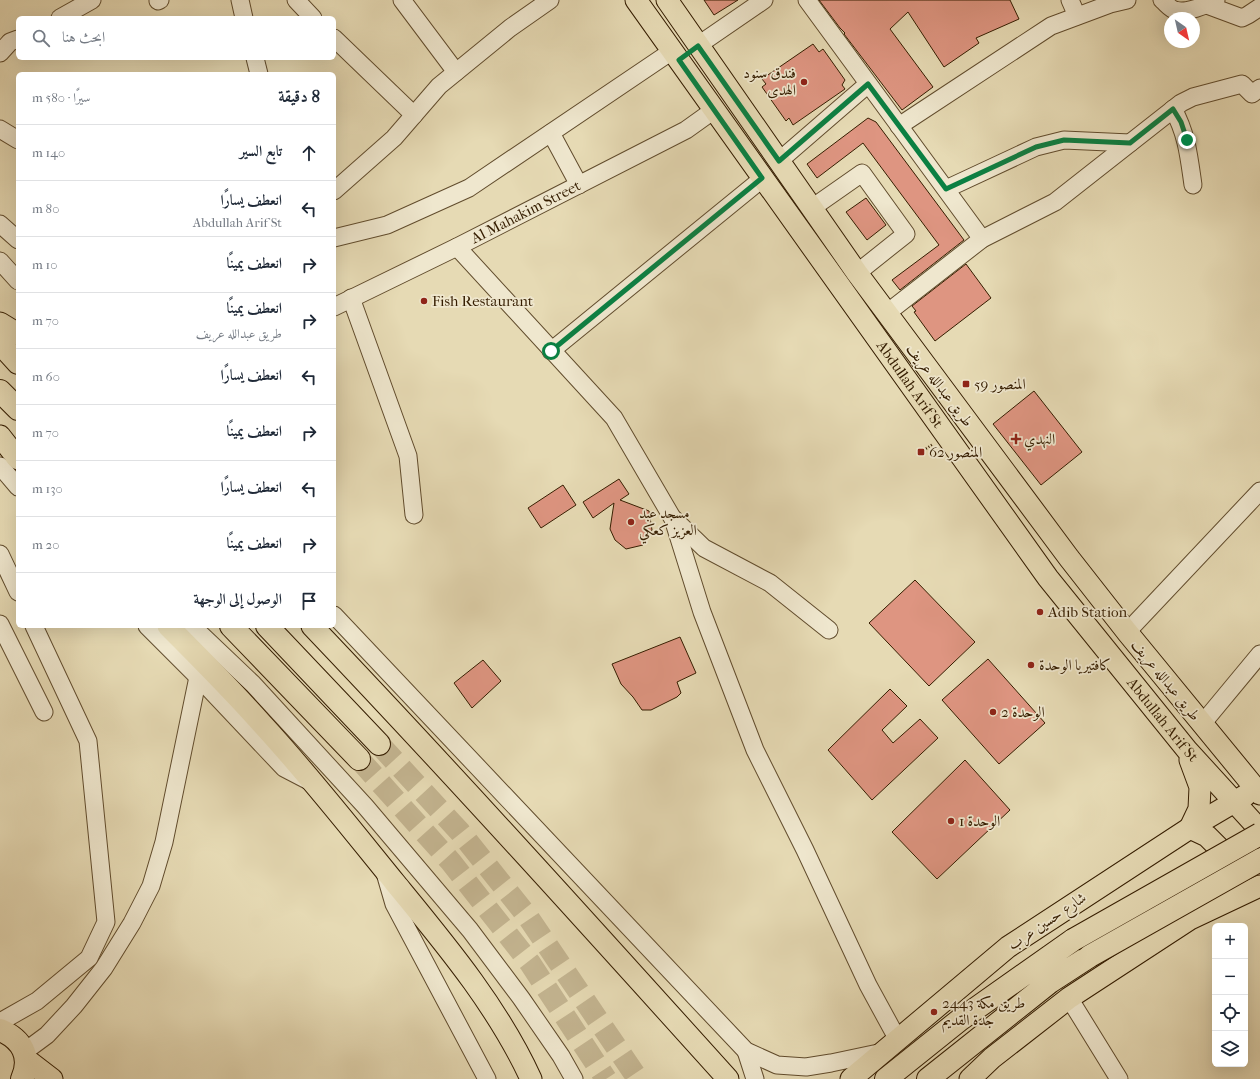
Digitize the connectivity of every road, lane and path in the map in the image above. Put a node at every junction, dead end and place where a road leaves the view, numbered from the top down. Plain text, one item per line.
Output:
1 (92, 0) edge
2 (240, 0) edge
3 (296, 0) edge
4 (402, 0) edge
5 (550, 0) edge
6 (636, 0) edge
7 (667, 0) edge
8 (764, 0) edge
9 (807, 0) edge
10 (1070, 0) edge
11 (1128, 0) edge
12 (1162, 0) edge
13 (1212, 2) edge
14 (1260, 7) edge
15 (64, 16) edge
16 (244, 16) edge
17 (311, 16) edge
18 (1077, 16) junction
19 (16, 40) edge
20 (336, 40) edge
21 (698, 46) junction
22 (0, 53) edge
23 (675, 55) junction
24 (256, 60) edge
25 (258, 72) edge
26 (456, 72) junction
27 (868, 84) junction
28 (1260, 88) edge
29 (1173, 109) junction
30 (714, 110) junction
31 (414, 115) junction
32 (900, 126) junction
33 (0, 129) edge
34 (551, 133) junction
35 (16, 139) edge
36 (1130, 143) junction
37 (779, 161) junction
38 (762, 178) junction
39 (579, 184) junction
40 (1193, 185) dead end
41 (336, 189) edge
42 (946, 189) junction
43 (812, 208) junction
44 (0, 224) edge
45 (16, 238) edge
46 (336, 238) edge
47 (982, 239) junction
48 (457, 247) junction
49 (0, 261) edge
50 (857, 273) junction
51 (16, 279) edge
52 (352, 298) junction
53 (336, 306) edge
54 (887, 313) junction
55 (0, 323) edge
56 (16, 333) edge
57 (0, 343) edge
58 (551, 351) junction
59 (16, 361) edge
60 (0, 391) edge
61 (16, 407) edge
62 (0, 436) edge
63 (16, 456) edge
64 (0, 466) edge
65 (16, 485) edge
66 (1260, 491) edge
67 (414, 515) dead end
68 (673, 519) junction
69 (0, 554) edge
70 (16, 588) edge
71 (336, 617) edge
72 (0, 624) edge
73 (35, 628) edge
74 (149, 628) edge
75 (170, 628) edge
76 (194, 628) edge
77 (233, 628) edge
78 (269, 628) edge
79 (314, 628) edge
80 (829, 630) dead end
81 (1126, 632) junction
82 (1260, 654) edge
83 (198, 677) junction
84 (44, 712) dead end
85 (1202, 724) junction
86 (379, 744) tunnel mouth
87 (1187, 750) junction
88 (359, 759) tunnel mouth
89 (314, 783) junction
90 (1259, 790) edge
91 (1235, 802) junction
92 (1190, 828) junction
93 (1260, 830) edge
94 (1260, 834) edge
95 (1260, 860) edge
96 (384, 869) junction
97 (1257, 888) edge
98 (1190, 919) junction
99 (89, 958) junction
100 (104, 968) junction
101 (1069, 998) junction
102 (0, 1022) edge
103 (0, 1030) edge
104 (891, 1046) junction
105 (746, 1051) junction
106 (24, 1063) edge
107 (52, 1079) edge
108 (487, 1079) edge
109 (531, 1079) edge
110 (574, 1079) edge
111 (728, 1079) edge
112 (755, 1079) edge
113 (851, 1079) edge
114 (886, 1079) edge
115 (928, 1079) edge
116 (970, 1079) edge
117 (1119, 1079) edge

1 - 15 street
2 - 16 street
3 - 17 street
4 - 26 street
5 - 26 street
6 - 23 main road, Abdullah Arif St
7 - 21 main road, طريق عبدالله عريف
8 - 21 street
9 - 27 street
10 - 18 street
11 - 18 street
12 - 13 street
13 - 14 street
18 - 32 street
19 - 22 street
20 - 31 street
21 - 23 main road
21 - 37 main road, طريق عبدالله عريف
23 - 30 main road, Abdullah Arif St
23 - 34 street
24 - 25 street
26 - 31 street
27 - 32 street
27 - 37 street
28 - 29 street
29 - 36 street
29 - 40 street
30 - 38 main road, Abdullah Arif St
30 - 39 street, Al Mahakim Street
31 - 41 street
32 - 42 street
33 - 35 street
34 - 39 street
34 - 46 street
36 - 42 street
36 - 47 street
37 - 43 main road, طريق عبدالله عريف
38 - 58 street
38 - 87 main road, Abdullah Arif St
39 - 48 street, Al Mahakim Street
42 - 47 street
43 - 50 main road, طريق عبدالله عريف
43 - 50 street
44 - 45 street
47 - 54 street
48 - 52 street, Al Mahakim Street
48 - 58 street
49 - 51 street
50 - 54 main road, طريق عبدالله عريف
52 - 53 street, Al Mahakim Street
52 - 67 street
54 - 81 main road, طريق عبدالله عريف
55 - 56 main road
57 - 59 highway
58 - 68 street
60 - 61 highway
62 - 63 main road
64 - 65 street
66 - 81 street
68 - 80 street
68 - 104 street
69 - 70 street
71 - 105 street
72 - 84 street
73 - 99 street
74 - 83 street
75 - 89 main road
76 - 110 street
77 - 88 highway
78 - 86 highway
79 - 111 main road
81 - 85 main road, طريق عبدالله عريف
82 - 85 street
83 - 89 street
83 - 100 street
85 - 90 main road, طريق عبدالله عريف
87 - 91 main road, Abdullah Arif St
87 - 92 main road
89 - 96 main road
90 - 91 main road, شارع حسين عرب
91 - 92 main road, شارع حسين عرب
91 - 93 main road, Abdullah Arif St
92 - 98 main road
92 - 104 main road, شارع حسين عرب
94 - 114 highway, bridge
95 - 115 highway, bridge
96 - 108 street
96 - 109 main road
97 - 98 main road
98 - 101 main road
99 - 100 street
99 - 102 street
100 - 106 street
101 - 116 main road
101 - 117 street
103 - 106 highway
104 - 105 street
104 - 113 main road, شارع حسين عرب
105 - 112 street
106 - 107 main road

